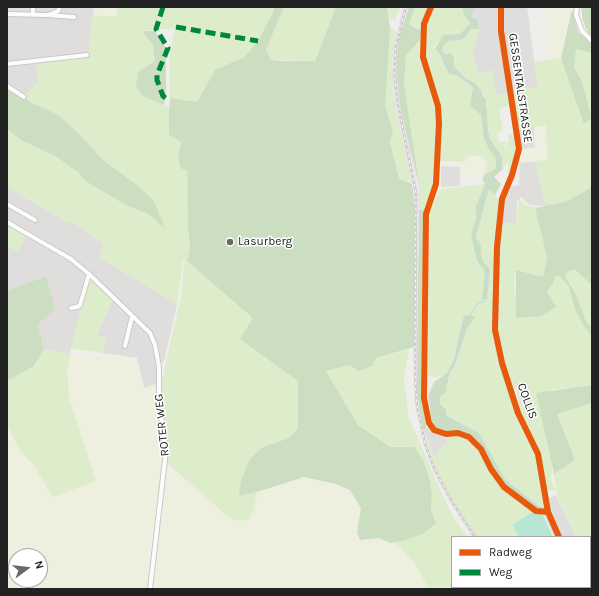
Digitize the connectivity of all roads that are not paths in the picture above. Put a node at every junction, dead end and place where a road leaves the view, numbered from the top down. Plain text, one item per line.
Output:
1 (33, 7) edge
2 (60, 7) edge
3 (501, 7) edge
4 (576, 7) edge
5 (7, 14) edge
6 (33, 15) junction
7 (48, 15) junction
8 (74, 17) dead end
9 (592, 41) edge
10 (87, 55) dead end
11 (7, 64) edge
12 (7, 86) edge
13 (24, 97) dead end
14 (7, 204) edge
15 (35, 220) dead end
16 (7, 222) edge
17 (89, 274) junction
18 (71, 308) dead end
19 (495, 313) joint
20 (132, 317) junction
21 (125, 346) dead end
22 (559, 536) edge
23 (150, 589) edge

1 - 6 street
2 - 7 street
3 - 19 street, GESSENTALSTRASSE
4 - 9 street
5 - 6 street
6 - 7 street
7 - 8 street
10 - 11 street
12 - 13 street
14 - 15 street
16 - 17 street, ROTER WEG
17 - 18 street
17 - 20 street, ROTER WEG
19 - 22 street, COLLIS
20 - 21 street
20 - 23 street, ROTER WEG

